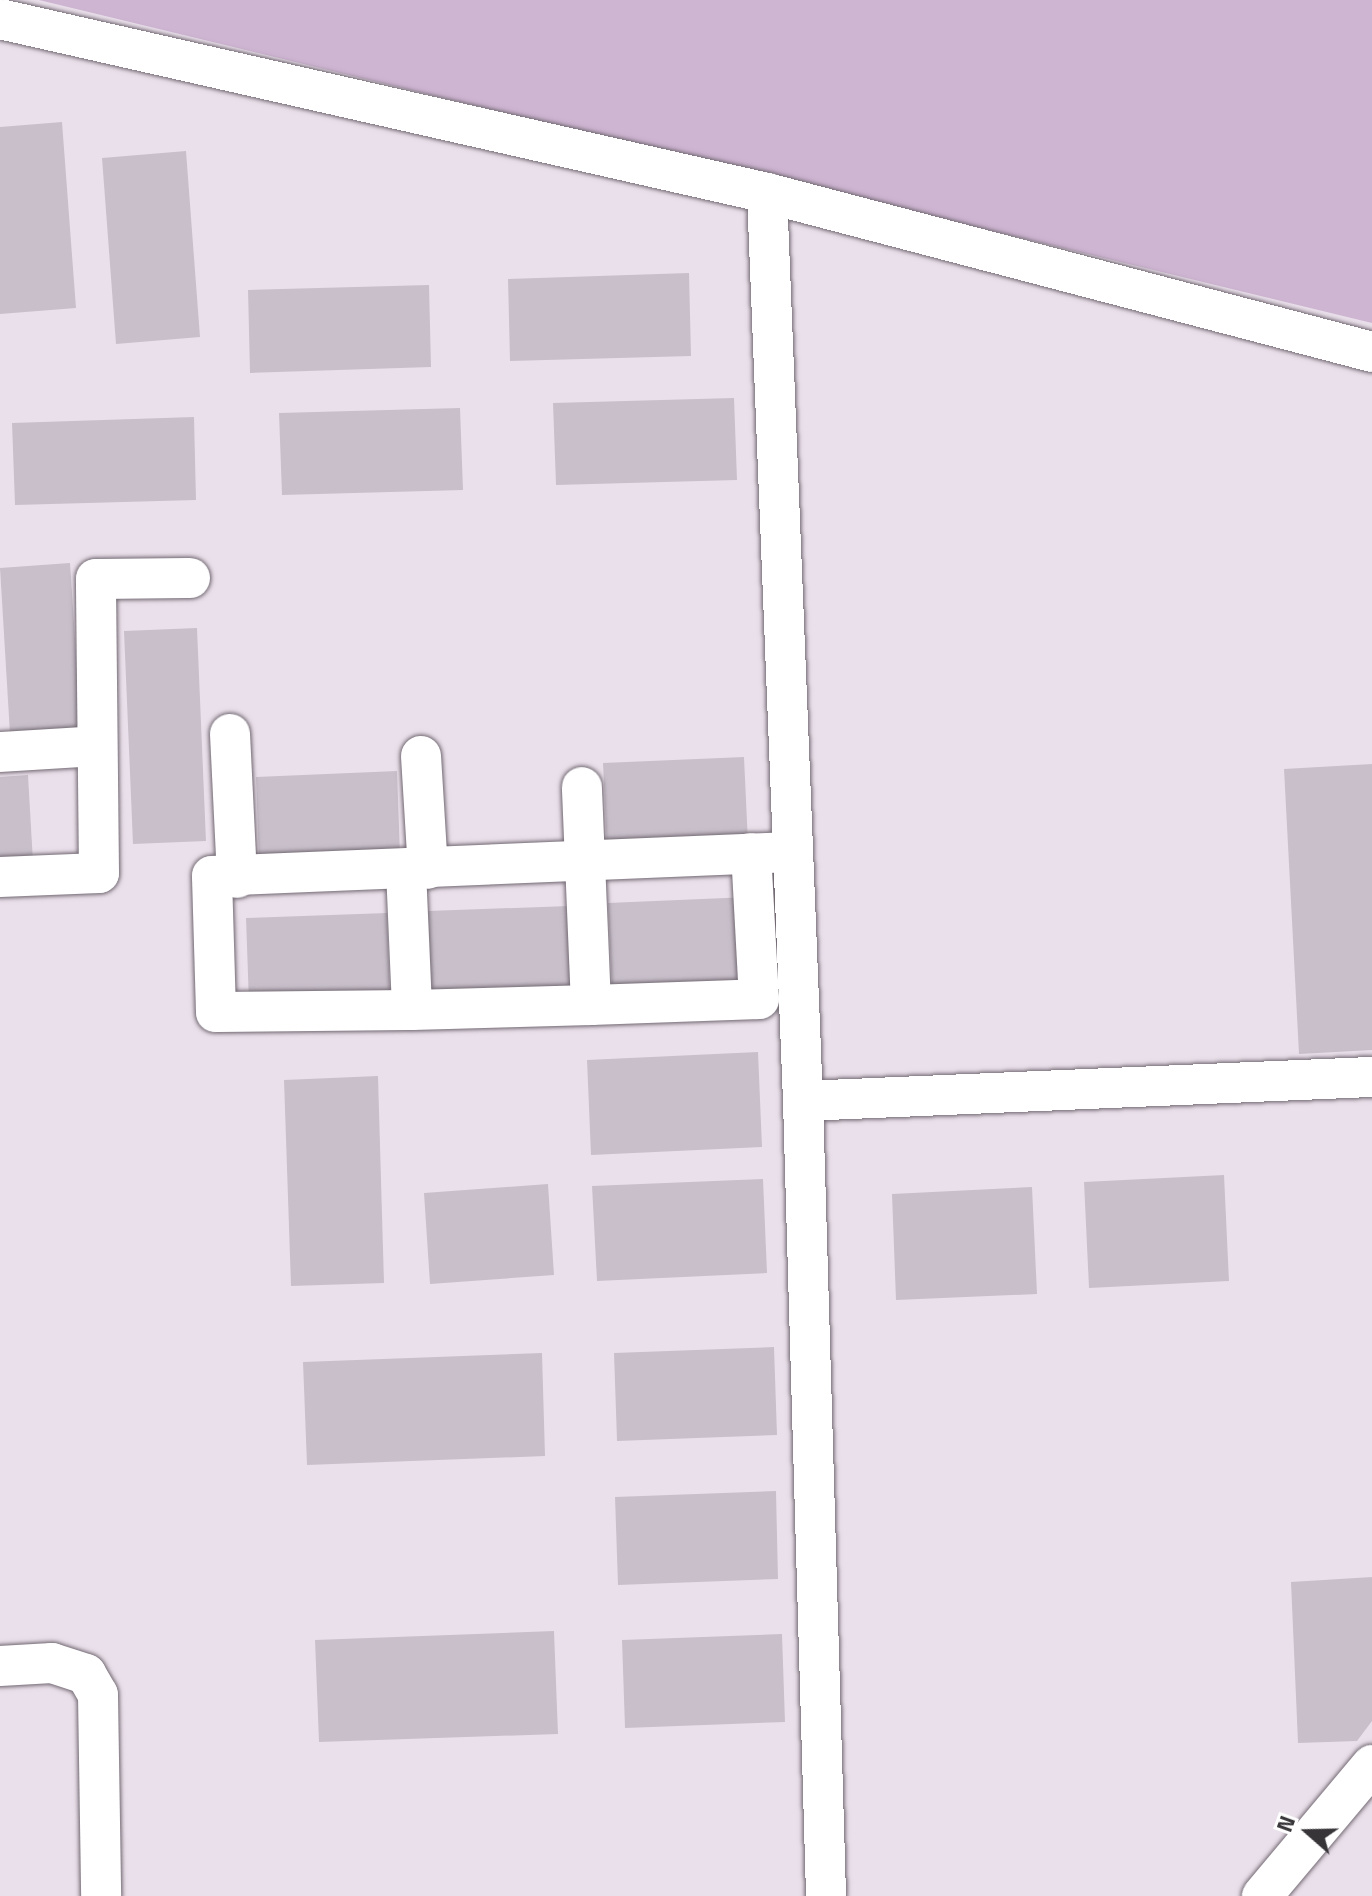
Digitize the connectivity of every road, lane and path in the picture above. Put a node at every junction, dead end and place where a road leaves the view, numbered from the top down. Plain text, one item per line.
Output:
1 (0, 19) edge
2 (767, 193) junction
3 (1372, 352) edge
4 (190, 578) dead end
5 (230, 734) dead end
6 (97, 746) junction
7 (0, 752) edge
8 (421, 756) dead end
9 (582, 787) dead end
10 (792, 852) junction
11 (751, 853) junction
12 (583, 861) junction
13 (417, 869) junction
14 (0, 877) edge
15 (237, 878) junction
16 (591, 1005) junction
17 (412, 1010) junction
18 (1372, 1077) edge
19 (803, 1101) junction
20 (0, 1666) edge
21 (1372, 1765) edge
22 (101, 1896) edge
23 (826, 1896) edge
24 (1262, 1896) edge

1 - 2 street
2 - 3 street
2 - 10 street
4 - 6 street
5 - 15 street
6 - 7 street
6 - 14 street
8 - 13 street
9 - 12 street
10 - 11 street
10 - 19 street
11 - 12 street
11 - 16 street
12 - 13 street
12 - 16 street
13 - 15 street
13 - 17 street
15 - 17 street
16 - 17 street
18 - 19 street
19 - 23 street
20 - 22 street
21 - 24 street

